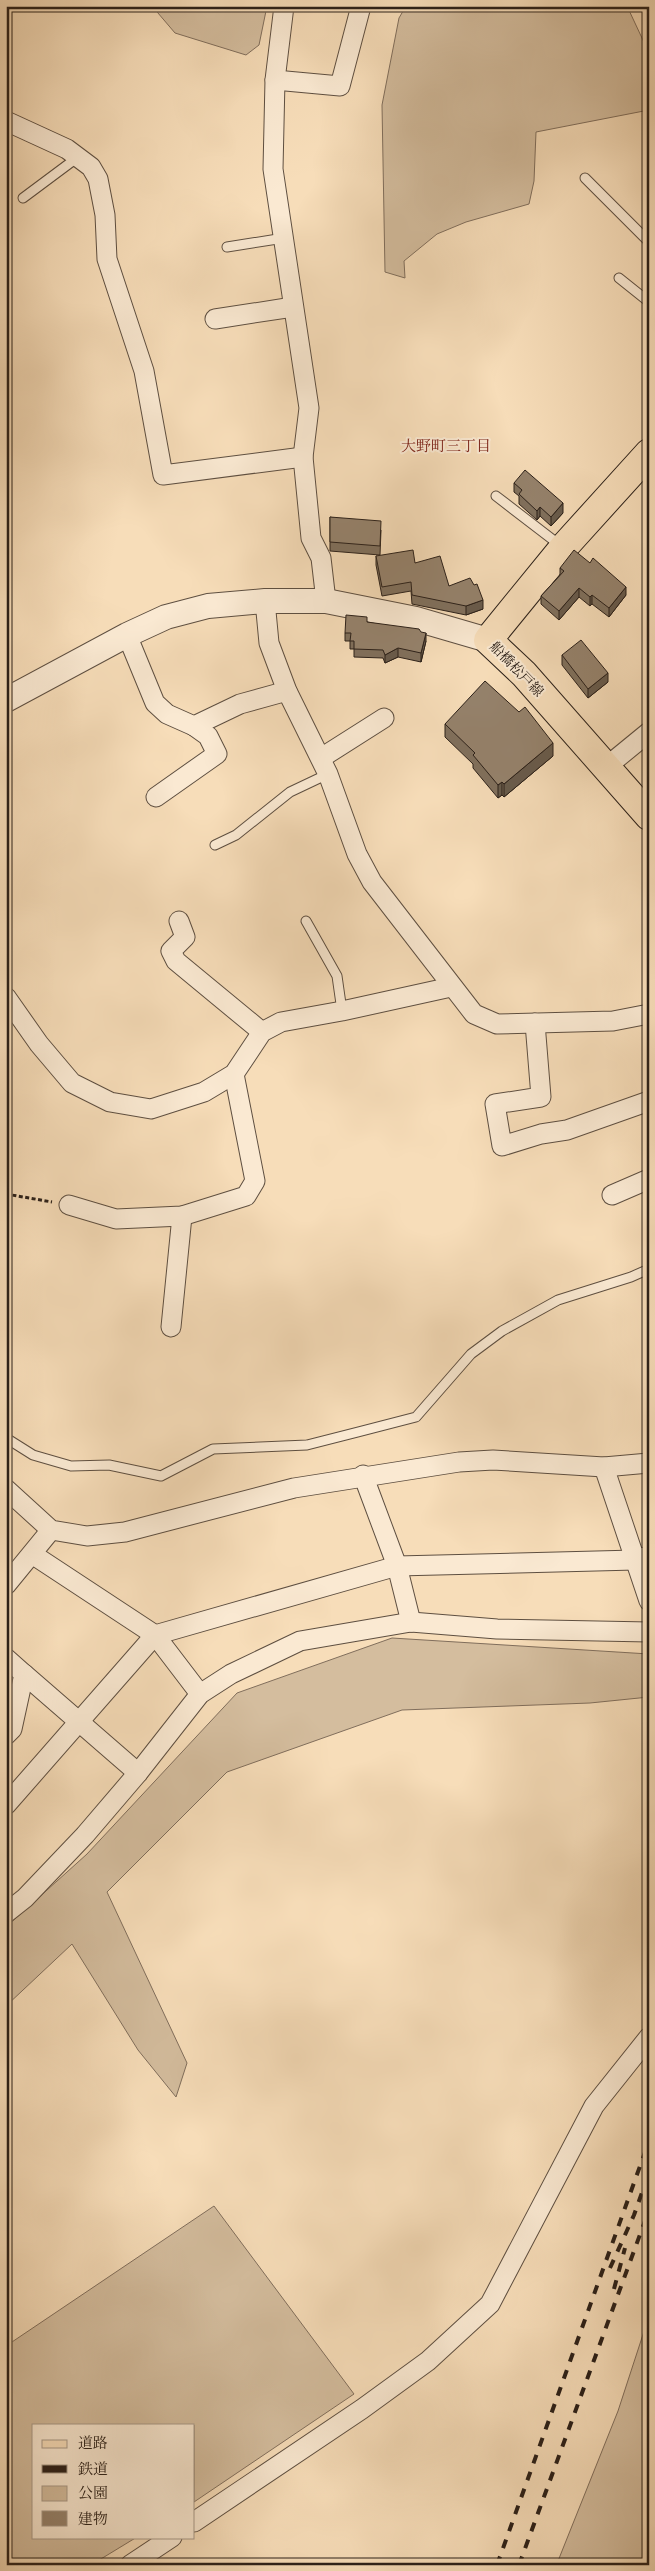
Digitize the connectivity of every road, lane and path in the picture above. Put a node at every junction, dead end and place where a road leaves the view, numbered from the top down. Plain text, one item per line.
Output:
1 (284, 6) edge
2 (361, 6) edge
3 (275, 80) junction
4 (6, 121) edge
5 (78, 156) junction
6 (585, 178) dead end
7 (23, 198) dead end
8 (284, 238) junction
9 (649, 242) edge
10 (227, 247) dead end
11 (619, 278) dead end
12 (649, 302) edge
13 (293, 307) junction
14 (215, 319) dead end
15 (649, 453) edge
16 (303, 456) junction
17 (496, 496) dead end
18 (563, 548) junction
19 (265, 601) junction
20 (326, 601) junction
21 (127, 635) junction
22 (488, 640) junction
23 (287, 691) junction
24 (6, 700) edge
25 (384, 718) dead end
26 (194, 726) junction
27 (649, 732) edge
28 (325, 766) junction
29 (605, 768) junction
30 (156, 797) dead end
31 (649, 816) edge
32 (215, 845) dead end
33 (179, 921) dead end
34 (306, 921) dead end
35 (450, 986) junction
36 (6, 997) edge
37 (342, 1011) junction
38 (649, 1014) edge
39 (535, 1023) junction
40 (262, 1032) junction
41 (234, 1074) junction
42 (649, 1101) edge
43 (649, 1179) edge
44 (6, 1194) edge
45 (612, 1194) dead end
46 (69, 1205) joint
47 (182, 1216) junction
48 (649, 1269) edge
49 (171, 1327) dead end
50 (6, 1438) edge
51 (649, 1463) edge
52 (604, 1467) junction
53 (363, 1475) junction
54 (7, 1490) edge
55 (51, 1530) junction
56 (32, 1554) junction
57 (642, 1558) edge
58 (397, 1566) junction
59 (6, 1585) edge
60 (649, 1601) edge
61 (412, 1622) junction
62 (649, 1632) edge
63 (155, 1635) junction
64 (6, 1658) edge
65 (24, 1674) junction
66 (200, 1694) junction
67 (79, 1722) junction
68 (6, 1735) edge
69 (138, 1773) junction
70 (6, 1805) edge
71 (6, 1913) edge
72 (649, 2037) edge
73 (195, 2521) edge
74 (170, 2538) edge
75 (130, 2565) edge

1 - 3 street
2 - 3 street
3 - 8 street
4 - 5 street
5 - 7 lane
5 - 16 street
6 - 9 lane
8 - 10 lane
8 - 13 street
11 - 12 lane
13 - 14 street
13 - 16 street
15 - 18 main road, 船橋松戸線
16 - 20 street
17 - 18 lane
18 - 22 main road, 船橋松戸線
19 - 20 street
19 - 21 street
19 - 23 street
20 - 22 street
21 - 24 street
21 - 26 street
22 - 29 main road, 船橋松戸線
23 - 26 street
23 - 28 street
25 - 28 street
26 - 30 street
27 - 29 street
28 - 32 lane
28 - 35 street
29 - 31 main road, 船橋松戸線
33 - 40 street
34 - 37 lane
35 - 37 street
35 - 39 street
36 - 41 street
37 - 40 street
38 - 39 street
39 - 42 street
40 - 41 street
41 - 47 street
43 - 45 street
44 - 46 path
46 - 47 street
47 - 49 street
48 - 50 lane
51 - 52 street
52 - 53 street
52 - 57 street
53 - 55 street
53 - 58 street
54 - 55 street
55 - 56 street
56 - 59 street
56 - 63 street
57 - 58 street
57 - 60 street
58 - 61 street
58 - 63 street
61 - 62 street
61 - 66 street
63 - 66 street
63 - 67 street
64 - 65 street
65 - 67 street
65 - 68 street
66 - 69 street
67 - 69 street
67 - 70 street
69 - 71 street
72 - 73 street
74 - 75 street

